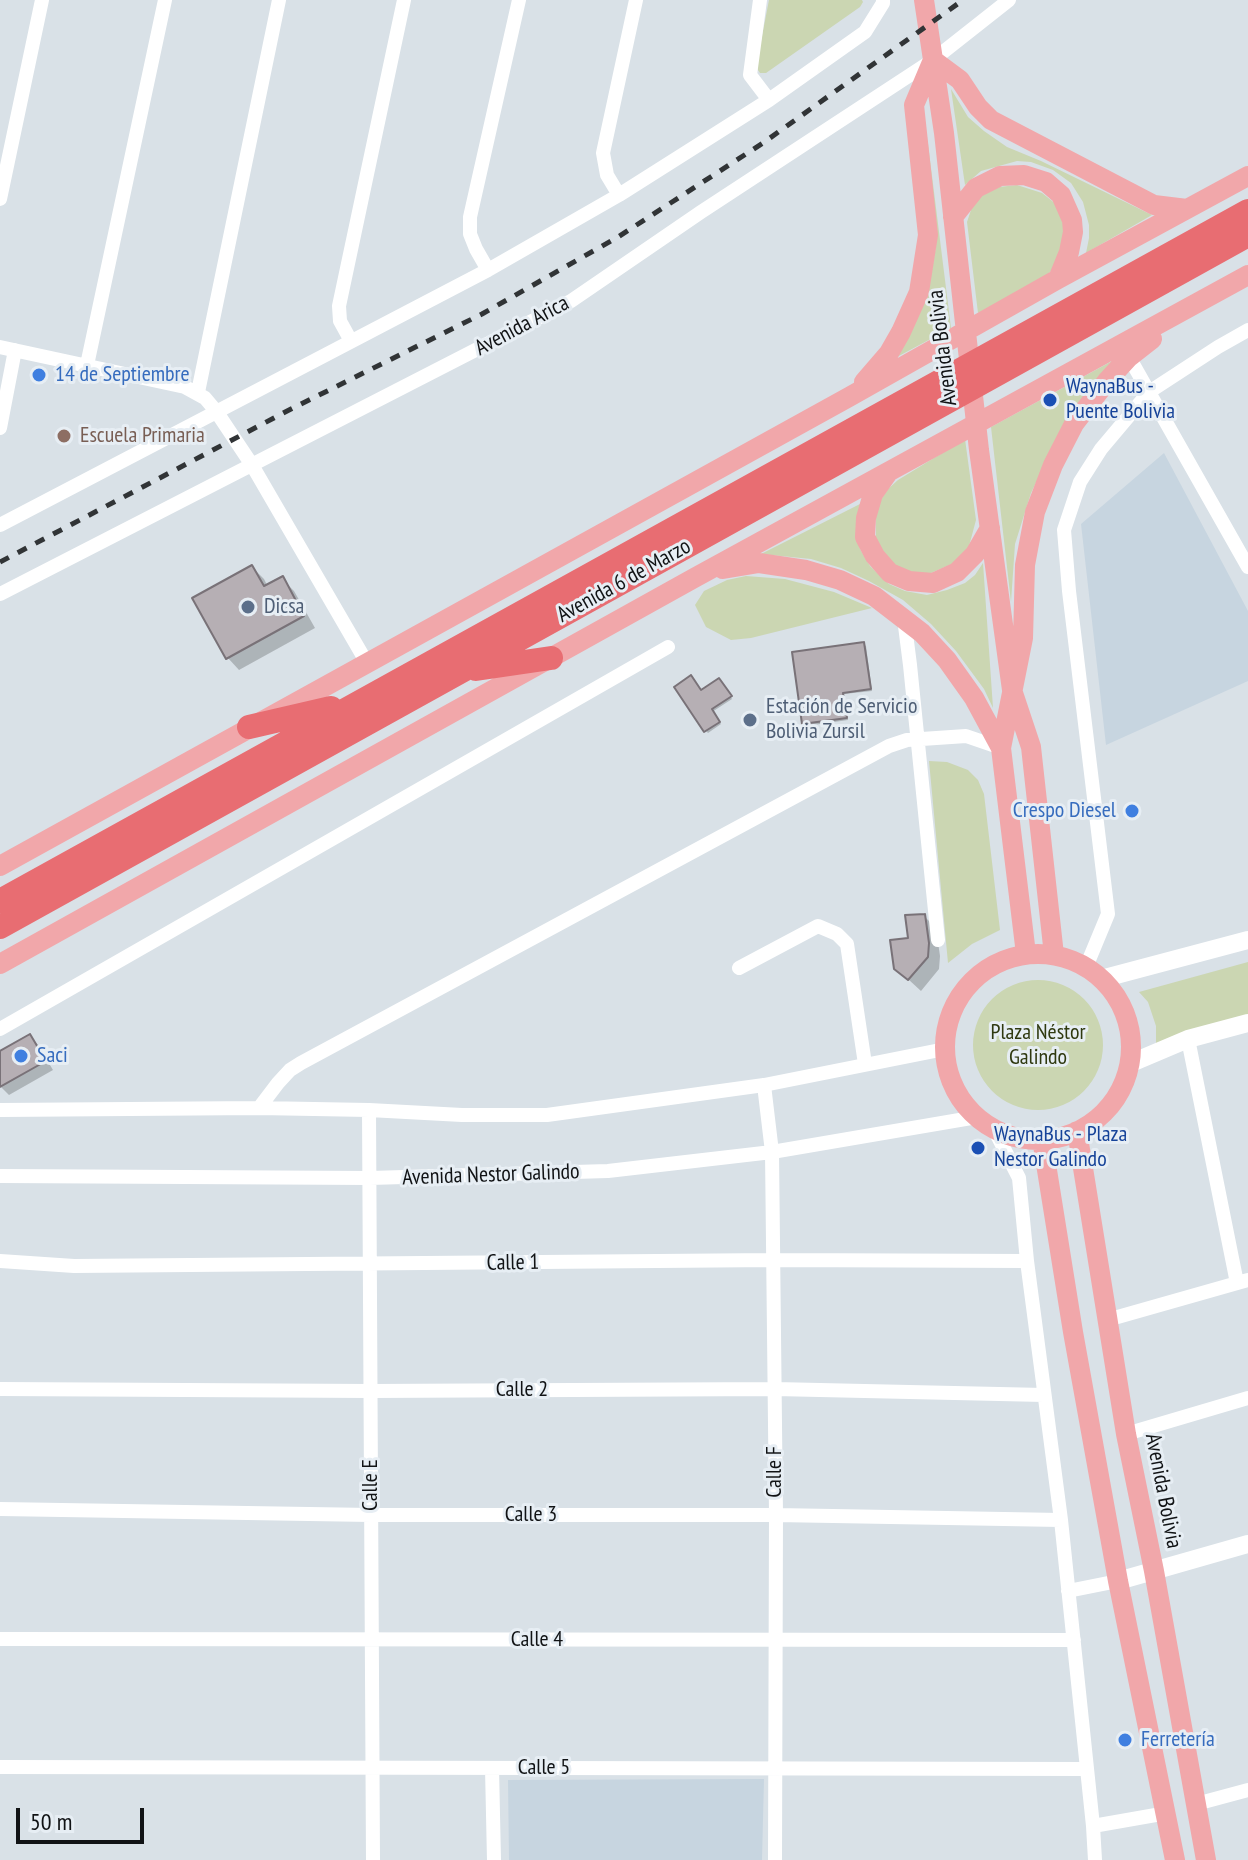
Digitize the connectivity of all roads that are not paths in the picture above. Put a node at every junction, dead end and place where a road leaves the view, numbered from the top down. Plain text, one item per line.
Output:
1 (42, 0) edge
2 (165, 0) edge
3 (279, 0) edge
4 (404, 0) edge
5 (519, 0) edge
6 (636, 0) edge
7 (760, 0) edge
8 (883, 0) edge
9 (924, 0) edge
10 (1009, 0) edge
11 (933, 60) junction
12 (769, 100) junction
13 (1248, 176) edge
14 (619, 195) junction
15 (0, 199) edge
16 (1187, 209) junction
17 (1248, 211) edge
18 (953, 217) junction
19 (1248, 235) edge
20 (488, 270) junction
21 (1248, 275) edge
22 (1058, 279) junction
23 (1189, 308) junction
24 (1248, 330) edge
25 (351, 341) junction
26 (0, 347) edge
27 (15, 350) junction
28 (1129, 357) junction
29 (87, 365) junction
30 (198, 392) junction
31 (1149, 392) junction
32 (849, 397) junction
33 (216, 411) junction
34 (0, 428) edge
35 (252, 465) junction
36 (888, 472) junction
37 (0, 525) edge
38 (990, 528) junction
39 (1248, 567) edge
40 (696, 577) junction
41 (0, 594) edge
42 (904, 618) junction
43 (668, 647) dead end
44 (551, 658) junction
45 (367, 663) junction
46 (461, 671) junction
47 (1012, 690) junction
48 (360, 701) junction
49 (249, 727) junction
50 (917, 739) junction
51 (1001, 748) junction
52 (0, 866) edge
53 (0, 901) edge
54 (0, 927) edge
55 (938, 940) dead end
56 (1248, 940) edge
57 (1026, 954) junction
58 (1054, 955) junction
59 (0, 964) edge
60 (739, 968) dead end
61 (1094, 973) junction
62 (1248, 1023) edge
63 (0, 1029) edge
64 (1188, 1039) junction
65 (945, 1049) junction
66 (865, 1064) junction
67 (1129, 1064) junction
68 (764, 1085) junction
69 (259, 1108) junction
70 (0, 1110) edge
71 (369, 1110) junction
72 (977, 1117) junction
73 (994, 1129) junction
74 (1077, 1131) junction
75 (1042, 1139) junction
76 (772, 1152) junction
77 (0, 1176) edge
78 (370, 1178) junction
79 (774, 1260) junction
80 (0, 1261) edge
81 (1027, 1261) junction
82 (370, 1264) junction
83 (1243, 1281) edge
84 (1107, 1320) junction
85 (0, 1389) edge
86 (775, 1389) junction
87 (371, 1391) junction
88 (1044, 1395) junction
89 (1248, 1398) edge
90 (1126, 1434) junction
91 (0, 1509) edge
92 (371, 1515) junction
93 (776, 1515) junction
94 (1061, 1520) junction
95 (1248, 1544) edge
96 (1154, 1571) junction
97 (1118, 1581) junction
98 (1068, 1591) junction
99 (0, 1639) edge
100 (372, 1640) junction
101 (776, 1640) junction
102 (1074, 1640) junction
103 (0, 1767) edge
104 (373, 1768) junction
105 (492, 1768) junction
106 (776, 1769) junction
107 (1087, 1769) junction
108 (1248, 1790) edge
109 (1196, 1804) junction
110 (1167, 1813) junction
111 (1093, 1826) junction
112 (373, 1860) edge
113 (494, 1860) edge
114 (775, 1860) edge
115 (1095, 1860) edge
116 (1175, 1860) edge
117 (1206, 1860) edge

1 - 15 street
2 - 29 street
3 - 30 street
4 - 25 street
5 - 20 street
6 - 14 street
7 - 12 street
8 - 12 street
9 - 11 main road, Avenida Bolivia
10 - 11 street, Avenida Arica
11 - 16 main road
11 - 18 main road, Avenida Bolivia
11 - 32 main road
11 - 35 street, Avenida Arica
12 - 14 street
13 - 16 main road
14 - 20 street
16 - 22 main road
17 - 48 highway, Avenida 6 de Marzo
18 - 22 main road
18 - 38 main road, Avenida Bolivia
19 - 46 highway, Avenida 6 de Marzo
20 - 25 street
21 - 23 main road, Avenida 6 de Marzo
22 - 32 main road
23 - 28 main road
23 - 36 main road, Avenida 6 de Marzo
24 - 31 street
25 - 33 street
26 - 27 street
27 - 29 street
27 - 34 street
28 - 31 street
28 - 47 main road
29 - 30 street
30 - 33 street
31 - 39 street
31 - 61 street
32 - 45 main road
33 - 35 street
33 - 37 street
35 - 41 street, Avenida Arica
35 - 45 street
36 - 38 main road
36 - 40 main road, Avenida 6 de Marzo
38 - 47 main road, Avenida Bolivia
40 - 42 main road
40 - 44 main road, Avenida 6 de Marzo
42 - 50 street
42 - 51 main road
43 - 63 street
44 - 46 highway
44 - 59 main road, Avenida 6 de Marzo
45 - 49 main road
46 - 54 highway, Avenida 6 de Marzo
47 - 51 main road, Avenida Bolivia
47 - 58 main road, Avenida Bolivia
48 - 49 highway
48 - 53 highway, Avenida 6 de Marzo
49 - 52 main road
50 - 51 street
50 - 55 street
50 - 69 street
51 - 57 main road, Avenida Bolivia
56 - 61 street
57 - 58 main road
57 - 65 main road
58 - 61 main road
60 - 66 street
61 - 67 main road
62 - 64 street
64 - 67 street
64 - 83 street
65 - 66 street
65 - 72 main road
66 - 68 street
67 - 74 main road
68 - 71 street
68 - 76 street, Calle F
69 - 70 street
69 - 71 street
71 - 78 street, Calle E
72 - 73 main road
72 - 76 street, Avenida Nestor Galindo
73 - 75 main road
73 - 81 street
74 - 75 main road
74 - 84 main road, Avenida Bolivia
75 - 97 main road
76 - 78 street, Avenida Nestor Galindo
76 - 79 street, Calle F
77 - 78 street, Avenida Nestor Galindo
78 - 82 street, Calle E
79 - 81 street, Calle 1
79 - 82 street, Calle 1
79 - 86 street, Calle F
80 - 82 street, Calle 1
81 - 88 street
82 - 87 street, Calle E
83 - 84 street
84 - 90 main road, Avenida Bolivia
85 - 87 street, Calle 2
86 - 87 street, Calle 2
86 - 88 street, Calle 2
86 - 93 street, Calle F
87 - 92 street, Calle E
88 - 94 street
89 - 90 street
90 - 96 main road, Avenida Bolivia
91 - 92 street, Calle 3
92 - 93 street, Calle 3
92 - 100 street, Calle E
93 - 94 street, Calle 3
93 - 101 street, Calle F
94 - 98 street
95 - 96 street
96 - 97 street
96 - 109 main road, Avenida Bolivia
97 - 98 street
97 - 110 main road
98 - 102 street
99 - 100 street, Calle 4
100 - 101 street, Calle 4
100 - 104 street, Calle E
101 - 102 street, Calle 4
101 - 106 street, Calle F
102 - 107 street
103 - 104 street, Calle 5
104 - 105 street, Calle 5
104 - 112 street, Calle E
105 - 106 street, Calle 5
105 - 113 street
106 - 107 street, Calle 5
106 - 114 street, Calle F
107 - 111 street
108 - 109 street
109 - 117 main road, Avenida Bolivia
110 - 111 street
110 - 116 main road
111 - 115 street

